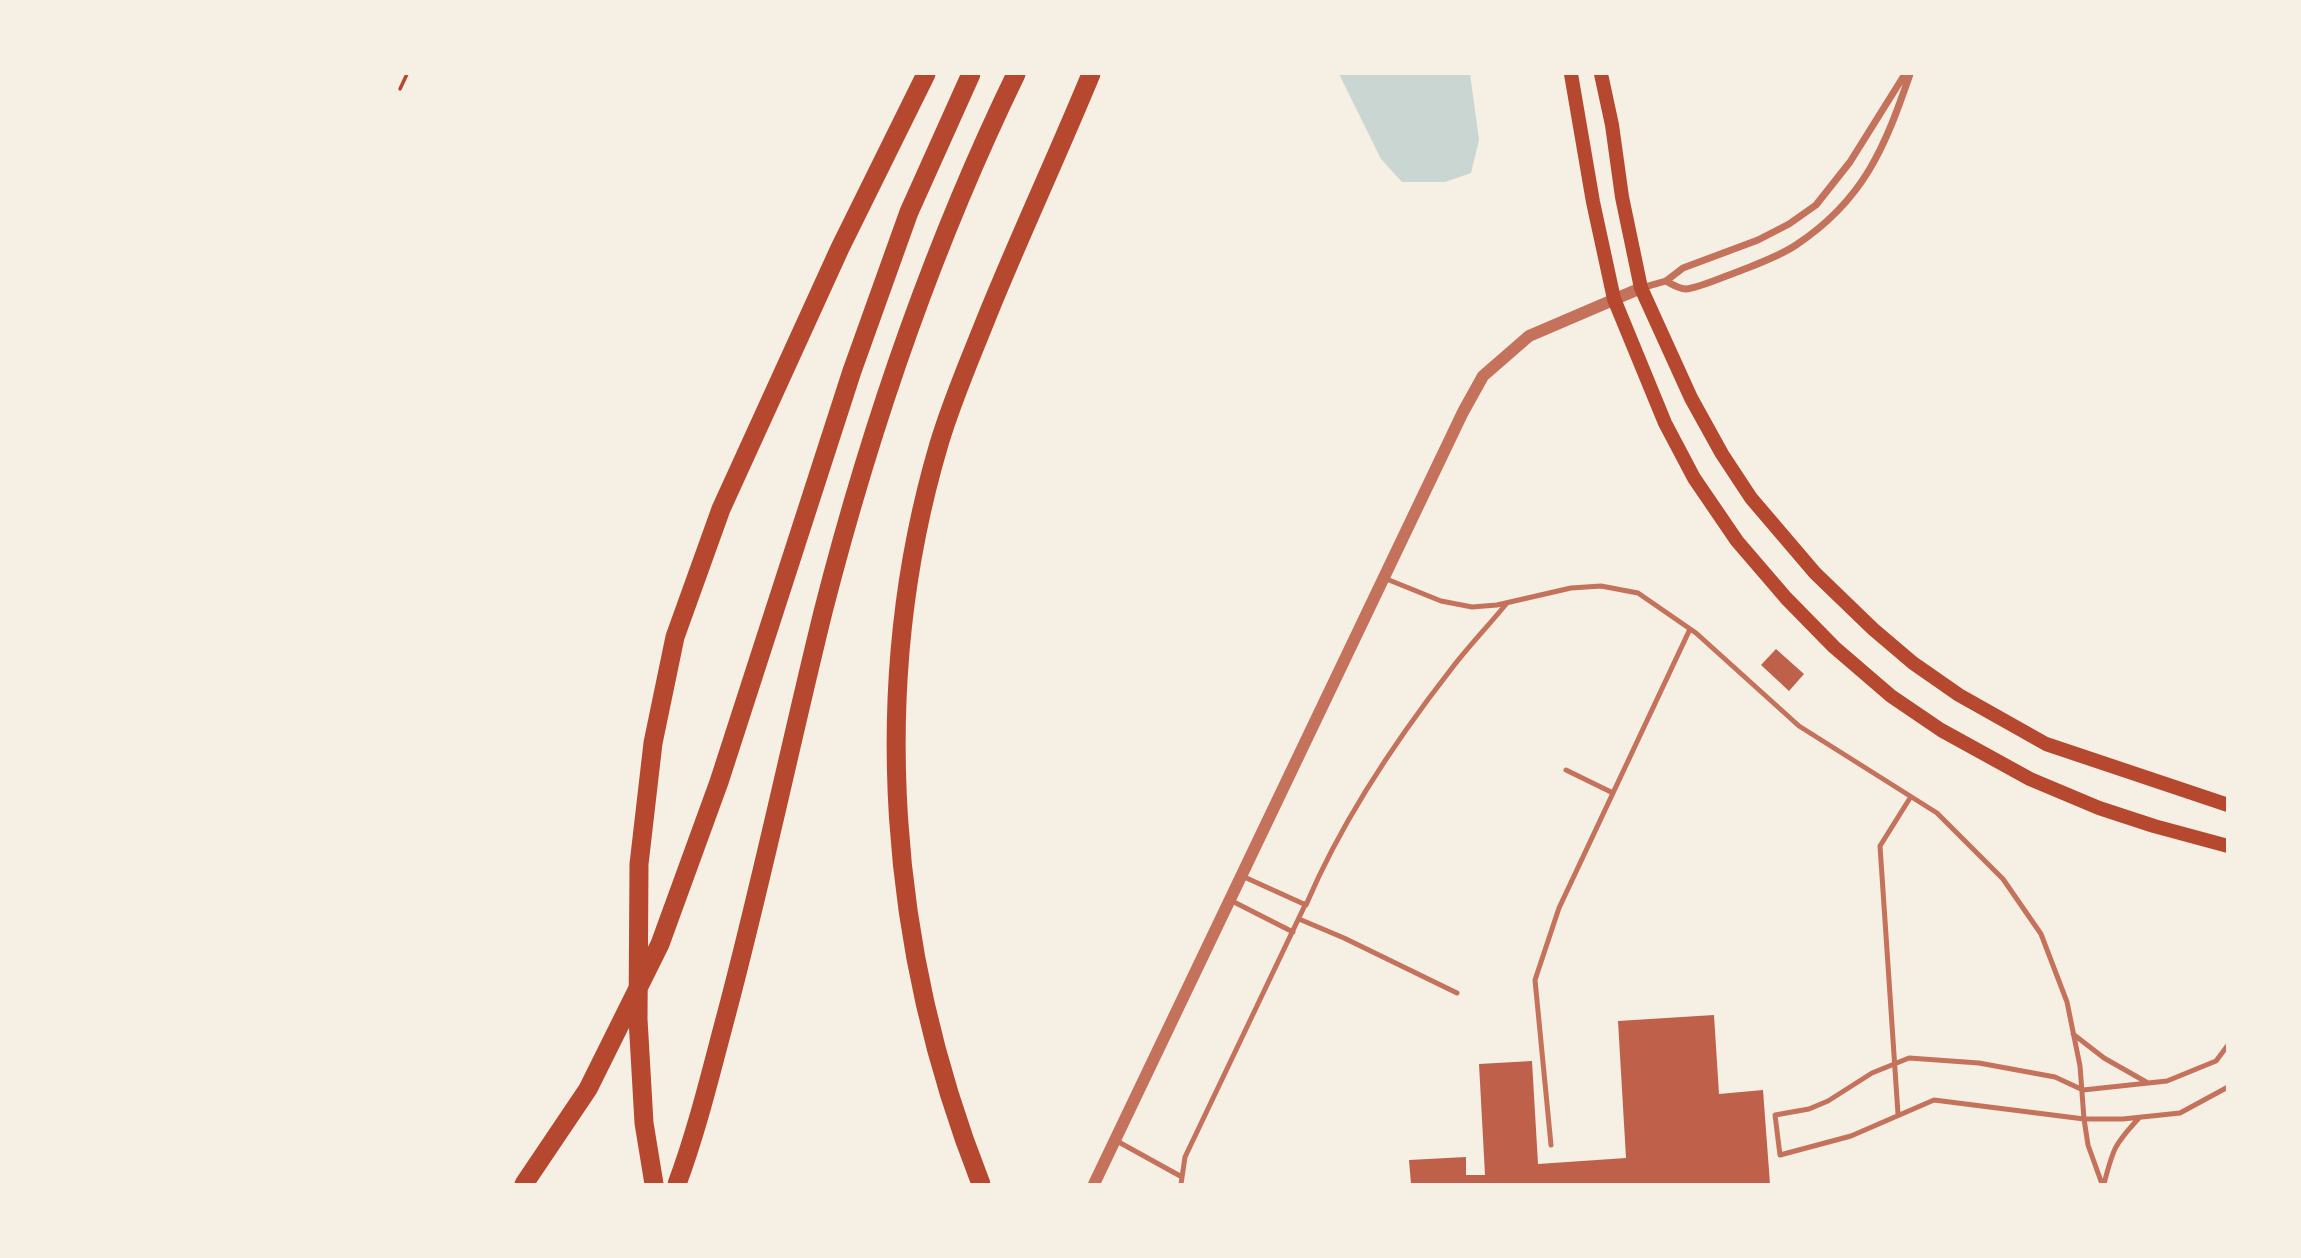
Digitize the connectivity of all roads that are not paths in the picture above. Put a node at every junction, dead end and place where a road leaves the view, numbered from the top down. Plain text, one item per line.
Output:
1 (926, 74) edge
2 (971, 74) edge
3 (1016, 74) edge
4 (1091, 74) edge
5 (1098, 74) edge
6 (1571, 74) edge
7 (1601, 74) edge
8 (1907, 74) edge
9 (1074, 115) junction
10 (1665, 281) junction
11 (1641, 288) junction
12 (1614, 299) junction
13 (1384, 578) junction
14 (1507, 603) junction
15 (1690, 629) junction
16 (1566, 770) dead end
17 (1613, 793) junction
18 (1910, 798) junction
19 (2228, 804) edge
20 (2228, 846) edge
21 (1241, 876) junction
22 (1230, 900) junction
23 (1307, 902) junction
24 (1299, 919) junction
25 (1293, 932) junction
26 (1457, 993) dead end
27 (2073, 1034) junction
28 (2228, 1045) edge
29 (1894, 1062) junction
30 (2148, 1083) junction
31 (2228, 1087) edge
32 (2083, 1090) junction
33 (1898, 1114) junction
34 (2140, 1117) junction
35 (2084, 1119) junction
36 (1115, 1140) junction
37 (1551, 1145) dead end
38 (1182, 1181) edge
39 (524, 1185) edge
40 (654, 1185) edge
41 (677, 1185) edge
42 (981, 1185) edge
43 (1094, 1185) edge
44 (2103, 1185) edge

1 - 40 highway
2 - 39 highway
3 - 41 highway
4 - 9 highway
5 - 9 highway
6 - 12 main road
7 - 11 main road
8 - 10 street
8 - 10 street
9 - 42 highway
10 - 11 street
11 - 12 street
11 - 19 main road
12 - 13 street
12 - 20 main road
13 - 14 lane
13 - 21 street
14 - 15 lane
14 - 23 lane
15 - 17 lane
15 - 18 lane
16 - 17 lane
17 - 37 lane
18 - 27 lane
18 - 29 lane
21 - 22 street
21 - 23 lane
22 - 25 lane
22 - 36 street
23 - 24 lane
24 - 25 lane
24 - 26 lane
25 - 38 lane
27 - 30 lane
27 - 32 lane
28 - 30 lane
29 - 32 lane
29 - 33 lane
29 - 33 lane
30 - 32 lane
31 - 34 lane
32 - 35 lane
33 - 35 lane
34 - 35 lane
34 - 44 lane
35 - 44 lane
36 - 38 lane
36 - 43 street

